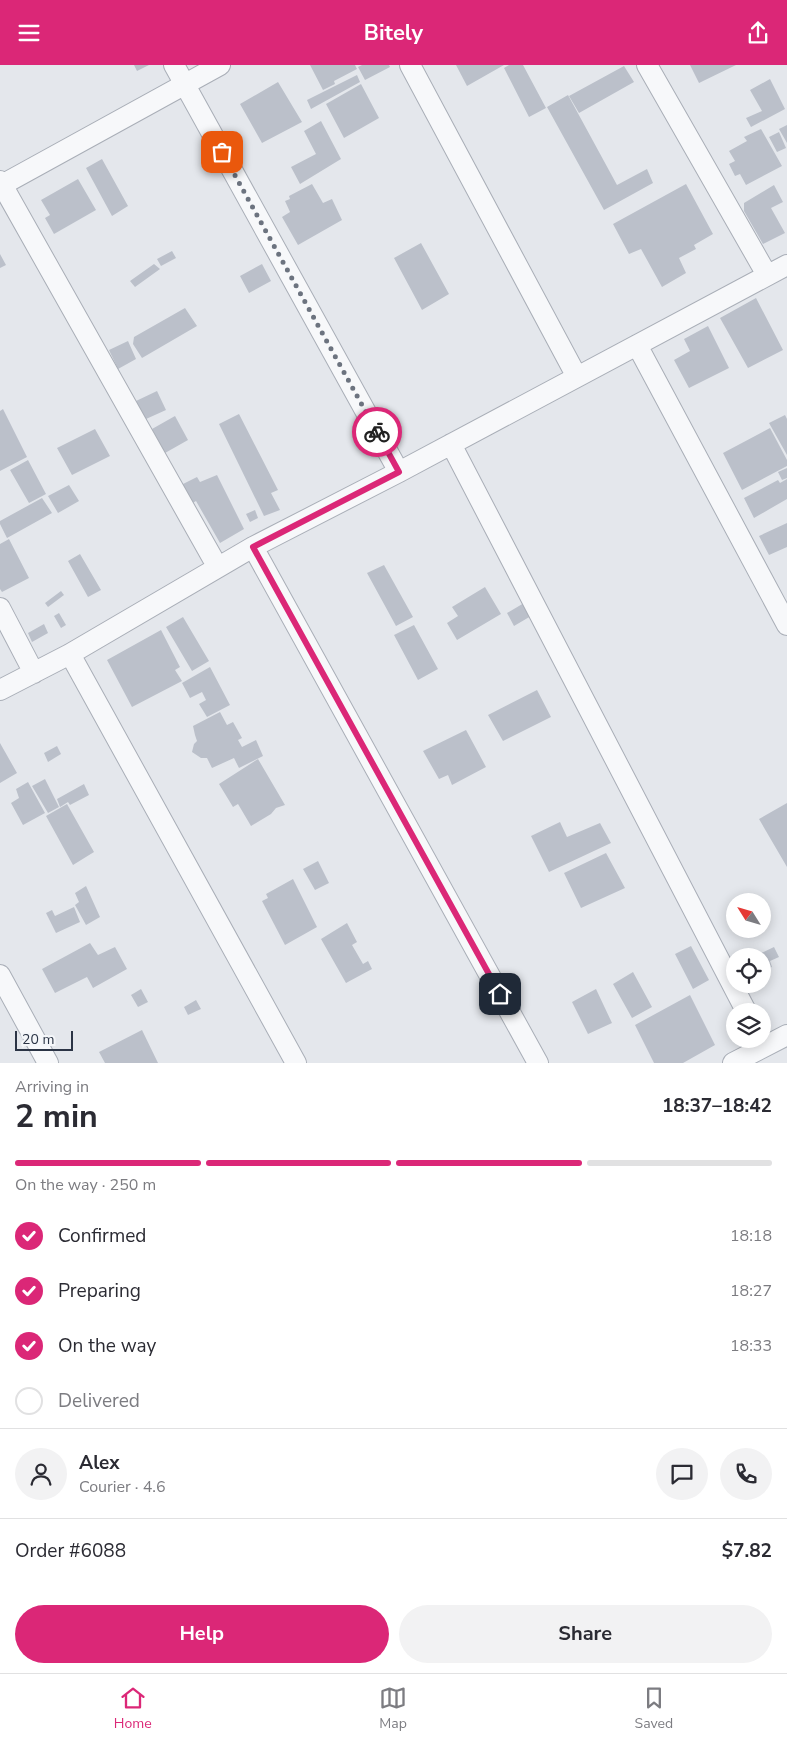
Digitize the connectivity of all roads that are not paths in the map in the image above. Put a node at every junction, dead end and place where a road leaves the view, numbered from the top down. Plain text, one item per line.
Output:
1 (174, 65) edge
2 (220, 65) edge
3 (410, 65) edge
4 (647, 65) edge
5 (185, 85) junction
6 (1, 184) edge
7 (787, 265) edge
8 (767, 275) junction
9 (637, 345) junction
10 (578, 377) junction
11 (451, 444) junction
12 (399, 472) junction
13 (253, 547) junction
14 (217, 566) junction
15 (0, 609) edge
16 (787, 625) edge
17 (70, 654) junction
18 (34, 673) junction
19 (0, 691) edge
20 (0, 975) edge
21 (742, 1003) edge
22 (787, 1035) edge
23 (766, 1049) edge
24 (48, 1063) edge
25 (296, 1063) edge
26 (538, 1063) edge
27 (733, 1063) edge

1 - 5 street
2 - 5 street
3 - 10 street
4 - 8 street
5 - 6 street
5 - 12 street
6 - 14 street
7 - 8 street
8 - 9 street
9 - 10 street
9 - 16 street
10 - 11 street
11 - 12 street
11 - 21 street
12 - 13 street
13 - 14 street
13 - 26 street
14 - 17 street
15 - 18 street
17 - 18 street
17 - 25 street
18 - 19 street
20 - 24 street
22 - 23 street
23 - 27 street

